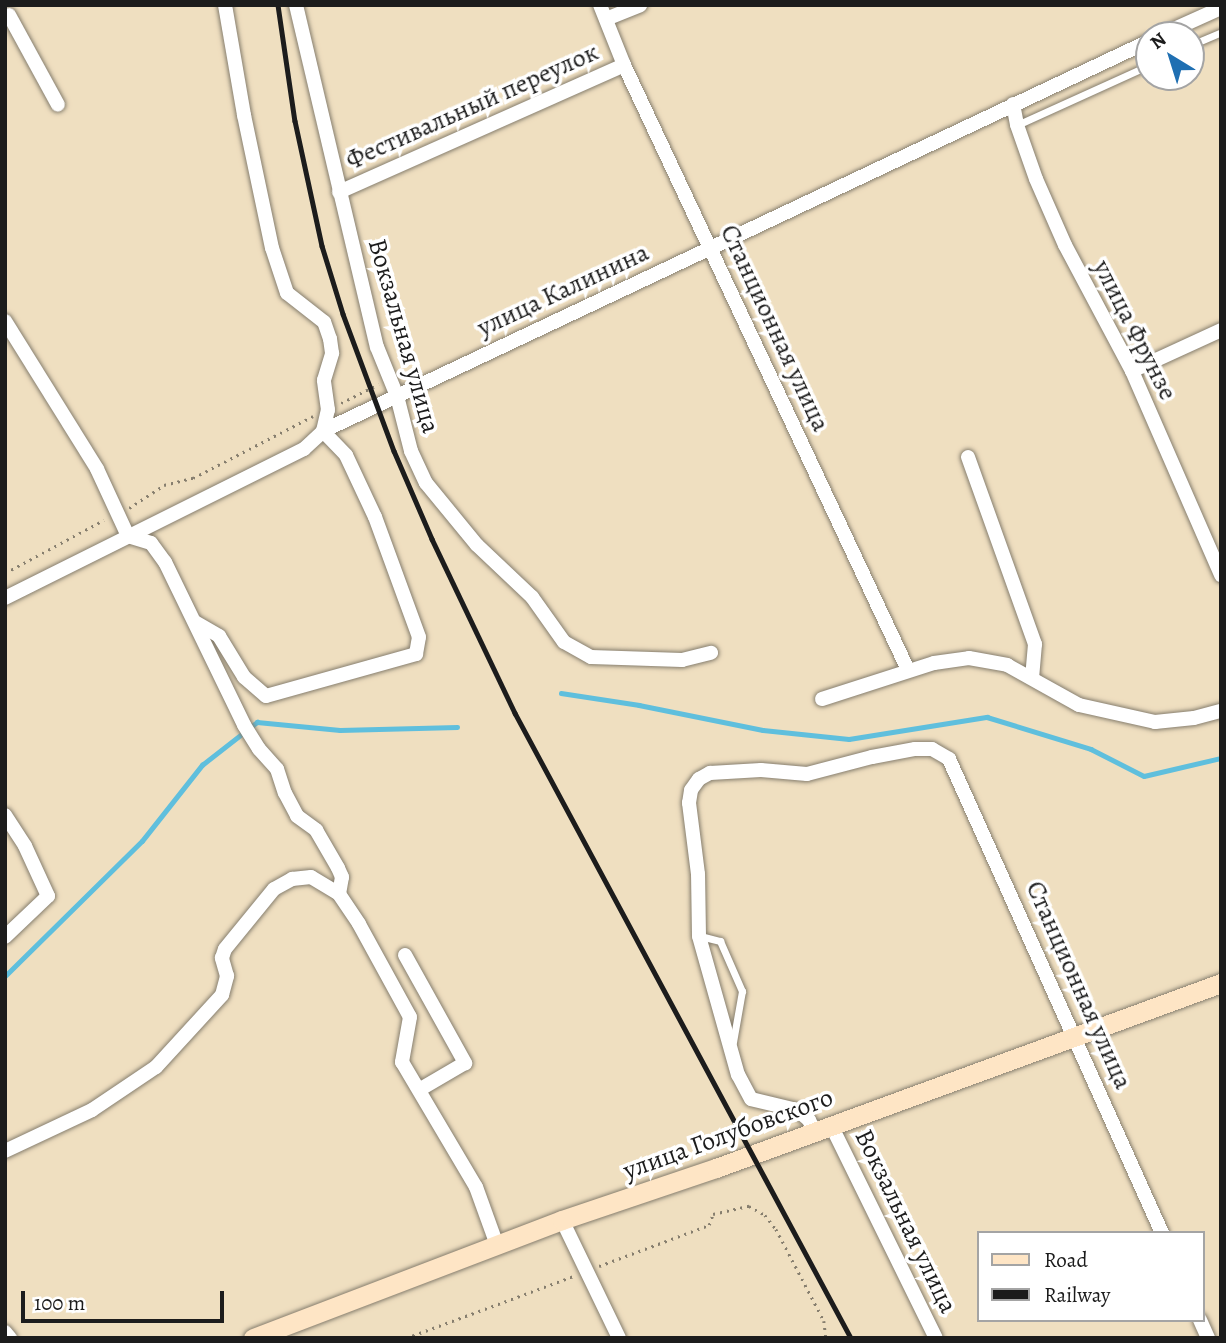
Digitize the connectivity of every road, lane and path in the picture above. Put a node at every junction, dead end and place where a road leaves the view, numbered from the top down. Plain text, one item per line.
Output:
1 (21, 5) edge
2 (225, 5) edge
3 (296, 5) edge
4 (600, 5) edge
5 (640, 5) edge
6 (1221, 8) edge
7 (7, 16) edge
8 (606, 19) junction
9 (1192, 21) edge
10 (1135, 47) edge
11 (624, 65) junction
12 (1135, 71) edge
13 (1013, 104) junction
14 (58, 105) dead end
15 (1017, 125) junction
16 (339, 192) junction
17 (710, 247) junction
18 (5, 321) edge
19 (1221, 330) edge
20 (1132, 371) junction
21 (389, 379) junction
22 (397, 396) junction
23 (328, 410) junction
24 (323, 431) junction
25 (968, 457) dead end
26 (118, 515) junction
27 (128, 536) junction
28 (5, 572) edge
29 (1221, 575) edge
30 (5, 598) edge
31 (195, 622) junction
32 (711, 653) dead end
33 (908, 670) junction
34 (1032, 678) junction
35 (822, 699) dead end
36 (1221, 711) edge
37 (949, 759) joint
38 (5, 815) edge
39 (339, 894) junction
40 (699, 936) junction
41 (5, 937) edge
42 (405, 955) dead end
43 (1221, 983) edge
44 (432, 1004) junction
45 (410, 1017) junction
46 (1076, 1036) junction
47 (732, 1046) junction
48 (419, 1090) junction
49 (823, 1128) junction
50 (5, 1151) edge
51 (562, 1220) junction
52 (1161, 1231) edge
53 (497, 1245) junction
54 (586, 1271) junction
55 (1201, 1322) edge
56 (5, 1332) edge
57 (10, 1338) edge
58 (253, 1338) edge
59 (406, 1338) edge
60 (618, 1338) edge
61 (826, 1338) edge
62 (936, 1338) edge
63 (1208, 1338) edge

1 - 7 street
2 - 23 street
3 - 16 street, Вокзальная улица
4 - 8 street, Станционная улица
5 - 8 street, Фестивальный переулок
6 - 9 street
7 - 14 street
8 - 11 street, Станционная улица
10 - 13 street, улица Калинина
11 - 16 street, Фестивальный переулок
11 - 17 street, Станционная улица
12 - 15 lane
13 - 15 street, улица Фрунзе
13 - 17 street, улица Калинина
15 - 20 street, улица Фрунзе
16 - 21 street, Вокзальная улица
17 - 22 street, улица Калинина
17 - 33 street, Станционная улица
18 - 26 street
19 - 20 street
20 - 29 street, улица Фрунзе
21 - 22 street, Вокзальная улица
21 - 23 path
22 - 24 street, улица Калинина
22 - 32 street, Вокзальная улица
23 - 24 street
23 - 26 path
24 - 27 street, улица Калинина
24 - 31 street
25 - 34 street
26 - 27 street
26 - 28 path
27 - 30 street, улица Калинина
27 - 31 street
31 - 39 street
33 - 34 street
33 - 35 street
34 - 36 street
37 - 40 street, Вокзальная улица
37 - 46 street, Станционная улица
38 - 41 street
39 - 45 street
39 - 50 street
40 - 47 street, Вокзальная улица
40 - 47 lane
42 - 44 street
43 - 46 street, улица Голубовского
44 - 45 street
44 - 48 street
45 - 48 street
46 - 49 street, улица Голубовского
46 - 52 street, Станционная улица
47 - 49 street, Вокзальная улица
48 - 53 street
49 - 51 street, улица Голубовского
49 - 62 street, Вокзальная улица
51 - 53 street, улица Голубовского
51 - 54 street
53 - 58 street, улица Голубовского
54 - 59 path
54 - 60 street
54 - 61 path
55 - 63 street
56 - 57 street

